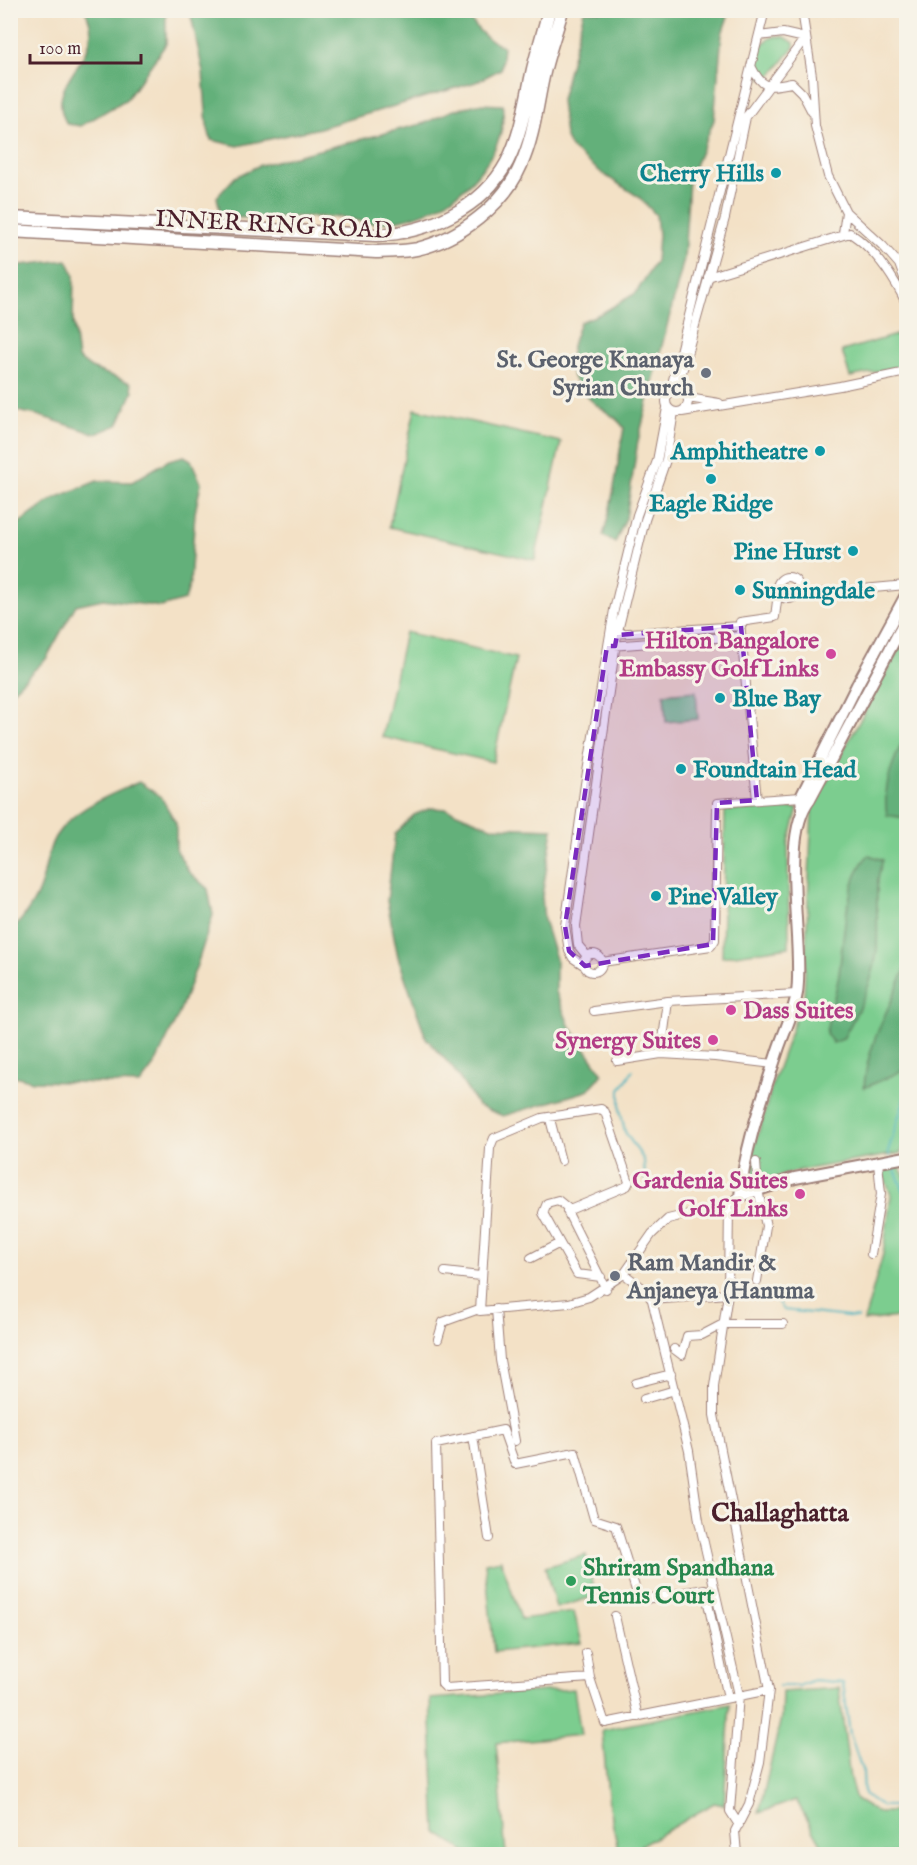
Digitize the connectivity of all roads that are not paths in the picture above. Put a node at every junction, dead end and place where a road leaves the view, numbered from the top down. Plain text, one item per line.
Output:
1 (549, 10) edge
2 (562, 10) edge
3 (765, 10) edge
4 (802, 10) edge
5 (759, 36) junction
6 (805, 38) junction
7 (751, 66) junction
8 (769, 87) junction
9 (813, 114) junction
10 (846, 212) junction
11 (10, 218) edge
12 (228, 230) junction
13 (10, 231) edge
14 (843, 233) junction
15 (227, 243) junction
16 (708, 277) junction
17 (906, 283) edge
18 (906, 303) edge
19 (906, 372) edge
20 (674, 391) junction
21 (688, 398) junction
22 (726, 404) junction
23 (675, 410) junction
24 (906, 585) edge
25 (778, 593) junction
26 (798, 595) junction
27 (906, 596) edge
28 (906, 619) edge
29 (741, 626) junction
30 (613, 634) junction
31 (741, 636) junction
32 (611, 646) junction
33 (861, 677) junction
34 (872, 681) junction
35 (757, 800) junction
36 (804, 802) junction
37 (587, 956) junction
38 (603, 962) junction
39 (585, 966) junction
40 (797, 994) junction
41 (668, 1001) junction
42 (594, 1011) dead end
43 (661, 1054) junction
44 (616, 1061) dead end
45 (773, 1065) junction
46 (550, 1119) junction
47 (906, 1157) edge
48 (561, 1161) dead end
49 (887, 1161) junction
50 (756, 1162) dead end
51 (758, 1190) junction
52 (740, 1196) junction
53 (729, 1204) junction
54 (569, 1209) junction
55 (558, 1244) junction
56 (871, 1254) dead end
57 (531, 1258) dead end
58 (445, 1272) dead end
59 (624, 1274) junction
60 (480, 1276) junction
61 (601, 1278) junction
62 (757, 1281) dead end
63 (606, 1289) junction
64 (728, 1294) junction
65 (652, 1300) junction
66 (479, 1309) junction
67 (496, 1309) junction
68 (723, 1324) junction
69 (783, 1324) dead end
70 (438, 1339) dead end
71 (674, 1349) dead end
72 (671, 1374) junction
73 (636, 1383) dead end
74 (675, 1390) junction
75 (644, 1399) dead end
76 (473, 1436) junction
77 (514, 1441) dead end
78 (489, 1538) dead end
79 (615, 1616) dead end
80 (586, 1653) dead end
81 (591, 1678) junction
82 (769, 1690) junction
83 (739, 1695) junction
84 (728, 1698) junction
85 (638, 1718) junction
86 (739, 1825) junction
87 (737, 1854) edge

1 - 12 main road, INNER RING ROAD
2 - 15 main road, INNER RING ROAD
3 - 5 street
4 - 6 street
5 - 6 street
5 - 7 street
6 - 8 street
6 - 9 street
7 - 8 street
7 - 20 street
8 - 9 street
8 - 16 street
9 - 10 street
10 - 14 street
10 - 17 street
11 - 12 main road, INNER RING ROAD
12 - 15 main road
13 - 15 main road, INNER RING ROAD
14 - 16 street
14 - 18 street
16 - 20 street
19 - 22 street
20 - 21 street
20 - 23 street
21 - 22 street
21 - 23 street
22 - 23 street
23 - 30 street
24 - 26 street
25 - 26 street
25 - 26 street
25 - 29 street
27 - 33 street
28 - 34 street
29 - 30 street
29 - 31 street
30 - 32 street
31 - 32 street
31 - 35 street
32 - 37 street
32 - 39 street
33 - 34 street
33 - 36 street
34 - 36 street
35 - 36 street
35 - 38 street
36 - 40 street
37 - 38 street
37 - 39 street
38 - 39 street
40 - 41 street
40 - 45 street
41 - 42 street
41 - 43 street
43 - 44 street
43 - 45 street
45 - 52 street
46 - 48 street
46 - 54 street
46 - 60 street
47 - 49 street
49 - 51 street
49 - 56 street
50 - 51 street
51 - 52 street
51 - 62 street
52 - 53 street
53 - 59 street
53 - 64 street
54 - 55 street
54 - 61 street
55 - 57 street
55 - 61 street
58 - 60 street
59 - 63 street
59 - 65 street
60 - 66 street
61 - 63 street
63 - 67 street
64 - 65 street
64 - 68 street
65 - 72 street
66 - 67 street
66 - 70 street
67 - 77 street
68 - 69 street
68 - 71 street
68 - 82 street
72 - 73 street
72 - 74 street
74 - 75 street
74 - 83 street
76 - 78 street
76 - 81 street
76 - 84 street
79 - 85 street
80 - 81 street
81 - 85 street
82 - 83 street
82 - 86 street
83 - 84 street
83 - 86 street
84 - 85 street
86 - 87 street

